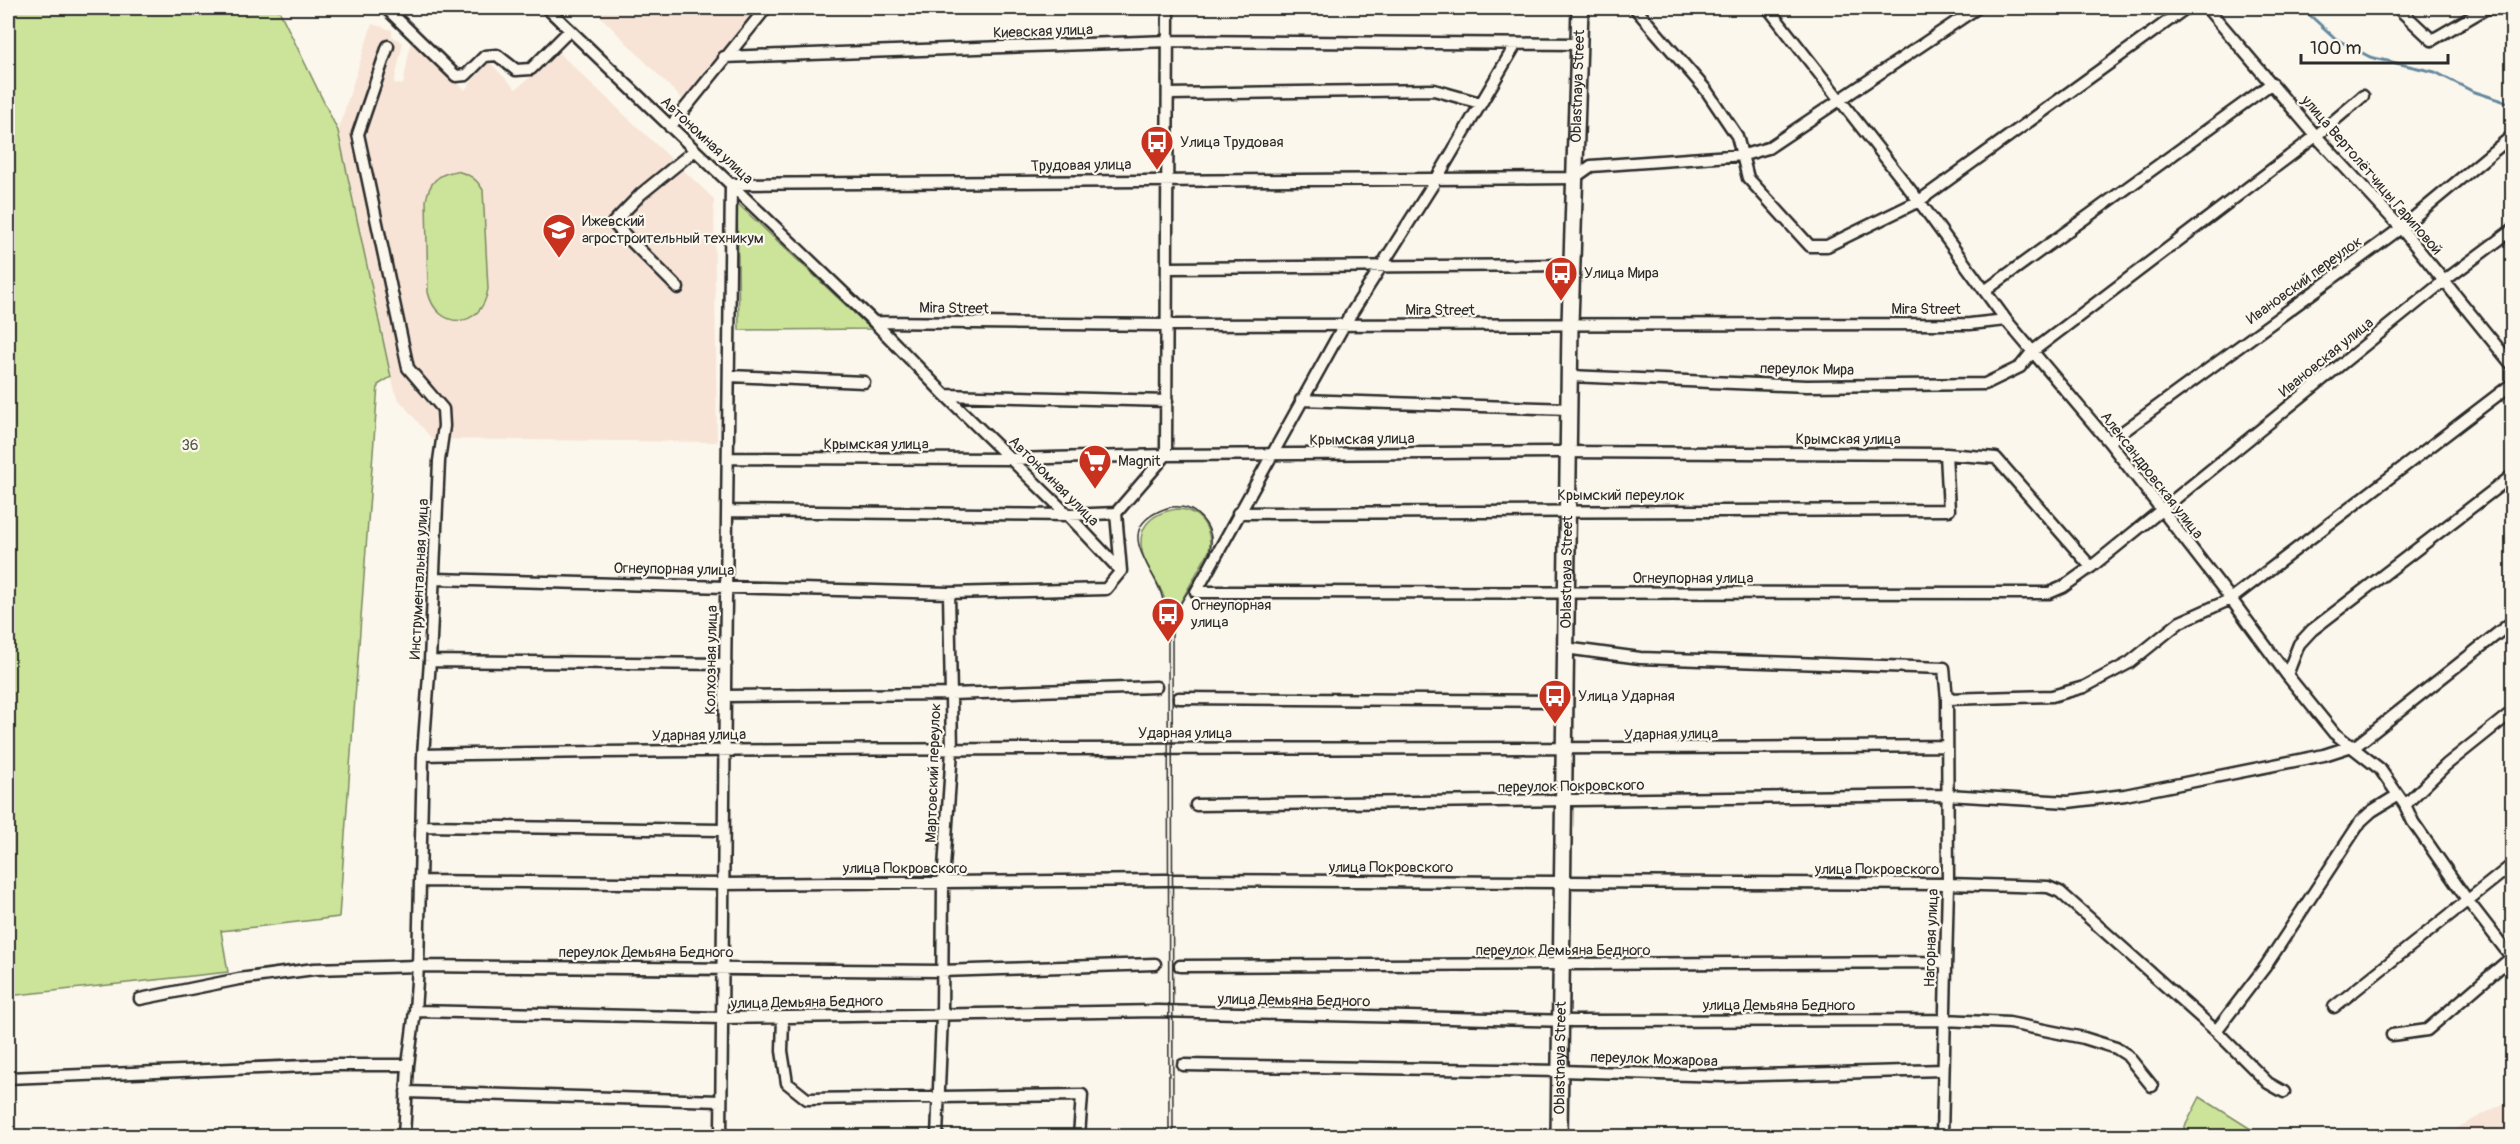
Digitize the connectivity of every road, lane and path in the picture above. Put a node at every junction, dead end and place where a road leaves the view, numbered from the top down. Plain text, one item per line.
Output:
1 (386, 8) edge
2 (547, 8) edge
3 (766, 8) edge
4 (1168, 8) edge
5 (1580, 8) edge
6 (1635, 8) edge
7 (1768, 8) edge
8 (1977, 8) edge
9 (2186, 8) edge
10 (2206, 8) edge
11 (2398, 8) edge
12 (2512, 8) edge
13 (570, 30) junction
14 (1169, 41) junction
15 (1516, 44) junction
16 (1579, 44) junction
17 (388, 46) dead end
18 (724, 57) junction
19 (2272, 83) junction
20 (1168, 94) junction
21 (2363, 96) dead end
22 (1839, 99) junction
23 (1480, 103) junction
24 (670, 127) junction
25 (2316, 136) junction
26 (2512, 136) edge
27 (695, 150) junction
28 (1744, 155) junction
29 (1437, 178) junction
30 (1574, 178) junction
31 (1166, 179) junction
32 (731, 184) junction
33 (1919, 201) junction
34 (2401, 228) junction
35 (2512, 230) edge
36 (1571, 265) junction
37 (1383, 266) junction
38 (1167, 268) junction
39 (2444, 281) junction
40 (678, 288) dead end
41 (1986, 290) junction
42 (2006, 320) junction
43 (874, 322) junction
44 (1570, 324) junction
45 (1167, 325) junction
46 (1344, 325) junction
47 (2033, 351) junction
48 (2512, 365) edge
49 (1569, 375) junction
50 (729, 376) junction
51 (864, 382) dead end
52 (2512, 384) edge
53 (945, 395) junction
54 (1301, 400) junction
55 (1167, 401) junction
56 (1569, 409) junction
57 (2109, 442) junction
58 (1568, 452) junction
59 (1946, 454) junction
60 (1166, 455) junction
61 (1271, 455) junction
62 (729, 458) junction
63 (1011, 459) junction
64 (2512, 476) edge
65 (1567, 510) junction
66 (728, 511) junction
67 (2162, 511) junction
68 (1116, 513) junction
69 (1238, 513) junction
70 (1068, 515) junction
71 (2091, 567) junction
72 (1121, 571) junction
73 (435, 579) junction
74 (727, 585) junction
75 (949, 593) junction
76 (1567, 593) junction
77 (2231, 599) junction
78 (2512, 622) edge
79 (1565, 648) junction
80 (430, 661) junction
81 (726, 664) junction
82 (2287, 675) junction
83 (1156, 687) dead end
84 (951, 694) junction
85 (725, 696) junction
86 (1179, 698) dead end
87 (1947, 699) junction
88 (1565, 701) junction
89 (2512, 712) edge
90 (1947, 746) junction
91 (2350, 747) junction
92 (723, 749) junction
93 (952, 750) junction
94 (1563, 750) junction
95 (423, 755) junction
96 (1947, 795) junction
97 (2398, 795) junction
98 (1563, 801) junction
99 (1196, 805) dead end
100 (2405, 805) junction
101 (421, 826) junction
102 (722, 830) junction
103 (2512, 865) edge
104 (420, 881) junction
105 (943, 883) junction
106 (1562, 883) junction
107 (722, 884) junction
108 (1948, 884) junction
109 (2468, 901) junction
110 (2512, 957) edge
111 (1945, 962) junction
112 (1155, 964) dead end
113 (1561, 965) junction
114 (418, 966) junction
115 (1180, 966) dead end
116 (722, 967) junction
117 (941, 971) junction
118 (140, 999) dead end
119 (2334, 1007) dead end
120 (415, 1011) junction
121 (942, 1016) junction
122 (722, 1018) junction
123 (783, 1018) junction
124 (1944, 1020) junction
125 (1560, 1021) junction
126 (2216, 1031) junction
127 (2392, 1035) dead end
128 (408, 1065) junction
129 (1183, 1065) dead end
130 (1943, 1070) junction
131 (1560, 1071) junction
132 (8, 1078) edge
133 (2152, 1086) dead end
134 (406, 1092) junction
135 (2284, 1092) dead end
136 (937, 1097) junction
137 (721, 1101) junction
138 (404, 1137) edge
139 (721, 1137) edge
140 (936, 1137) edge
141 (1079, 1137) edge
142 (1559, 1137) edge
143 (1942, 1137) edge

1 - 13 street
2 - 13 street, Автономная улица
3 - 18 street
4 - 14 street
5 - 16 main road, Oblastnaya Street
6 - 28 street
7 - 22 street, Александровская улица
8 - 22 street
9 - 33 street
10 - 19 street, улица Вертолётчицы Гариповой
11 - 12 street
13 - 24 street, Автономная улица
14 - 15 street, Киевская улица
14 - 18 street, Киевская улица
14 - 20 street
15 - 16 street, Киевская улица
15 - 23 street
16 - 30 main road, Oblastnaya Street
17 - 73 street, Инструментальная улица
18 - 24 street
19 - 25 street, улица Вертолётчицы Гариповой
19 - 41 street
20 - 23 street
20 - 31 street
21 - 25 street, переулок Мира
22 - 28 street
22 - 33 street, Александровская улица
23 - 29 street
24 - 27 street, Автономная улица
25 - 34 street, улица Вертолётчицы Гариповой
25 - 47 street, переулок Мира
26 - 34 street, Ивановский переулок
27 - 32 street, Автономная улица
27 - 40 street
28 - 30 street
28 - 33 street
29 - 30 street, Трудовая улица
29 - 31 street, Трудовая улица
29 - 37 street
30 - 36 main road, Oblastnaya Street
31 - 32 street, Трудовая улица
31 - 38 street
32 - 43 street, Автономная улица
32 - 50 street, Колхозная улица
33 - 41 street, Александровская улица
34 - 39 street, улица Вертолётчицы Гариповой
34 - 57 street, Ивановский переулок
35 - 39 street, Ивановская улица
36 - 37 street
36 - 44 main road, Oblastnaya Street
37 - 38 street
37 - 46 street
38 - 45 street
39 - 48 street, улица Вертолётчицы Гариповой
39 - 67 street, Ивановская улица
41 - 42 street, Александровская улица
42 - 44 street, Mira Street
42 - 47 street, Александровская улица
43 - 45 street, Mira Street
43 - 53 street, Автономная улица
44 - 46 street, Mira Street
44 - 49 main road, Oblastnaya Street
45 - 46 street, Mira Street
45 - 55 street
46 - 54 street
47 - 49 street, переулок Мира
47 - 57 street, Александровская улица
49 - 56 main road, Oblastnaya Street
50 - 51 street
50 - 62 street, Колхозная улица
52 - 77 street
53 - 55 street
53 - 63 street, Автономная улица
54 - 56 street
54 - 61 street
55 - 60 street
56 - 58 main road, Oblastnaya Street
57 - 67 street, Александровская улица
58 - 59 street, Крымская улица
58 - 61 street, Крымская улица
58 - 65 main road, Oblastnaya Street
59 - 65 street, Крымский переулок
59 - 71 street, Крымская улица
60 - 61 street, Крымская улица
60 - 63 street, Крымская улица
60 - 68 street, Автономная улица
61 - 69 street
62 - 63 street, Крымская улица
62 - 66 street, Колхозная улица
63 - 70 street, Автономная улица
64 - 82 street
65 - 69 street, Крымский переулок
65 - 76 main road, Oblastnaya Street
66 - 70 street
66 - 74 street, Колхозная улица
67 - 71 street, Огнеупорная улица
67 - 77 street, Александровская улица
68 - 70 street
68 - 72 street, Автономная улица
69 - 76 street, Огнеупорная улица
70 - 72 street, Автономная улица
71 - 76 street, Огнеупорная улица
72 - 75 street, Огнеупорная улица
73 - 74 street, Огнеупорная улица
73 - 80 street, Инструментальная улица
74 - 75 street, Огнеупорная улица
74 - 81 street, Колхозная улица
75 - 84 street, Мартовский переулок
76 - 79 main road, Oblastnaya Street
77 - 82 street, Александровская улица
77 - 87 street
78 - 91 street, переулок Покровского
79 - 87 street, Нагорная улица
79 - 88 main road, Oblastnaya Street
80 - 81 street
80 - 95 street, Инструментальная улица
81 - 85 street, Колхозная улица
82 - 91 street, Александровская улица
83 - 84 street
84 - 85 street
84 - 93 street, Мартовский переулок
85 - 92 street, Колхозная улица
86 - 88 street
87 - 90 street, Нагорная улица
88 - 94 main road, Oblastnaya Street
89 - 100 street
90 - 94 street, Ударная улица
90 - 96 street, Нагорная улица
91 - 96 street, переулок Покровского
91 - 97 street, Александровская улица
92 - 93 street, Ударная улица
92 - 95 street, Ударная улица
92 - 102 street, Колхозная улица
93 - 94 street, Ударная улица
93 - 105 street, Мартовский переулок
94 - 98 main road, Oblastnaya Street
95 - 101 street, Инструментальная улица
96 - 98 street, переулок Покровского
96 - 108 street, Нагорная улица
97 - 100 street, Александровская улица
97 - 126 street
98 - 99 street, переулок Покровского
98 - 106 main road, Oblastnaya Street
100 - 109 street, Александровская улица
101 - 102 street
101 - 104 street, Инструментальная улица
102 - 107 street, Колхозная улица
103 - 109 street
104 - 107 street, улица Покровского
104 - 114 street, Инструментальная улица
105 - 106 street, улица Покровского
105 - 107 street, улица Покровского
105 - 117 street, Мартовский переулок
106 - 108 street, улица Покровского
106 - 113 main road, Oblastnaya Street
107 - 116 street, Колхозная улица
108 - 111 street, Нагорная улица
108 - 126 street, улица Покровского
109 - 110 street, Александровская улица
109 - 119 street
110 - 127 street
111 - 113 street, переулок Демьяна Бедного
111 - 124 street, Нагорная улица
112 - 117 street, переулок Демьяна Бедного
113 - 115 street, переулок Демьяна Бедного
113 - 125 main road, Oblastnaya Street
114 - 116 street, переулок Демьяна Бедного
114 - 118 street, переулок Демьяна Бедного
114 - 120 street, Инструментальная улица
116 - 117 street, переулок Демьяна Бедного
116 - 122 street, Колхозная улица
117 - 121 street, Мартовский переулок
120 - 122 street, улица Демьяна Бедного
120 - 128 street, Инструментальная улица
121 - 123 street, улица Демьяна Бедного
121 - 125 street, улица Демьяна Бедного
121 - 136 street, Мартовский переулок
122 - 123 street, улица Демьяна Бедного
122 - 137 street, Колхозная улица
123 - 136 street
124 - 125 street, улица Демьяна Бедного
124 - 130 street, Нагорная улица
124 - 133 street, улица Демьяна Бедного
125 - 131 main road, Oblastnaya Street
126 - 135 street, улица Покровского
128 - 132 street
128 - 134 street, Инструментальная улица
129 - 131 street, переулок Можарова
130 - 131 street, переулок Можарова
130 - 143 street, Нагорная улица
131 - 142 main road, Oblastnaya Street
134 - 137 street
134 - 138 street, Инструментальная улица
136 - 140 street, Мартовский переулок
136 - 141 street
137 - 139 street, Колхозная улица

